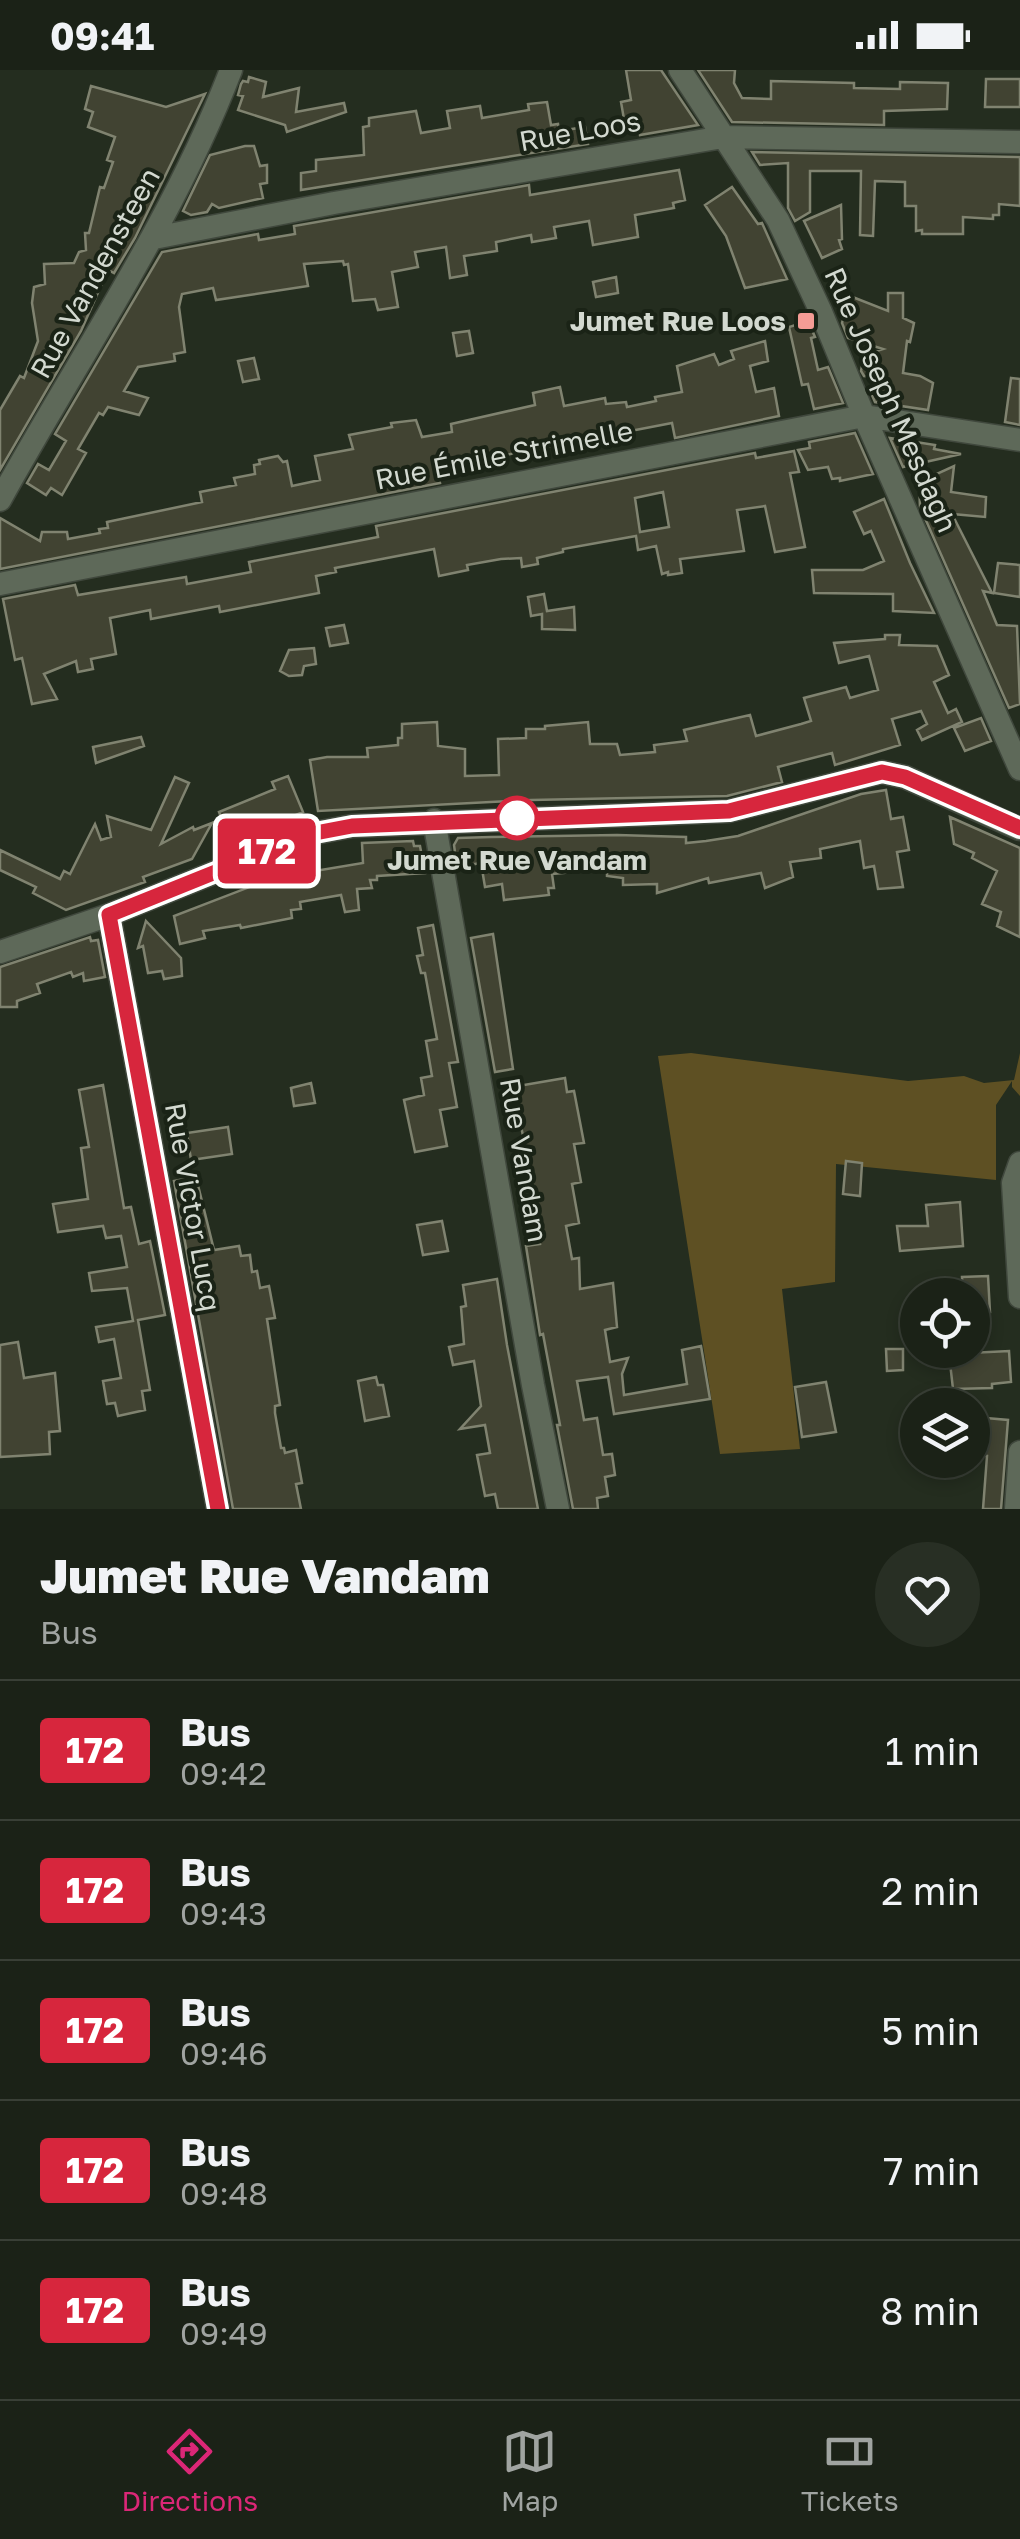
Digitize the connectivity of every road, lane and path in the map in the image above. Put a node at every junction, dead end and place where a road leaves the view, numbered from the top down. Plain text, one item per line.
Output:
1 (230, 70) edge
2 (680, 70) edge
3 (723, 137) junction
4 (1020, 142) edge
5 (154, 238) junction
6 (864, 416) junction
7 (1020, 440) edge
8 (0, 500) edge
9 (0, 584) edge
10 (1020, 769) edge
11 (434, 820) junction
12 (1020, 828) edge
13 (109, 915) junction
14 (0, 952) edge
15 (1020, 1162) edge
16 (1020, 1297) edge
17 (1020, 1452) edge
18 (218, 1509) edge
19 (558, 1509) edge
20 (1016, 1509) edge

1 - 5 street, Rue Vandensteen
2 - 3 street, Rue Joseph Mesdagh
3 - 4 street, Rue Loos
3 - 5 street, Rue Loos
3 - 6 street, Rue Joseph Mesdagh
5 - 8 street, Rue Vandensteen
6 - 7 street, Rue Émile Strimelle
6 - 9 street, Rue Émile Strimelle
6 - 10 street, Rue Joseph Mesdagh
11 - 12 street
11 - 13 street
11 - 19 street, Rue Vandam
13 - 14 street
13 - 18 street, Rue Victor Lucq
15 - 16 street
17 - 20 street

